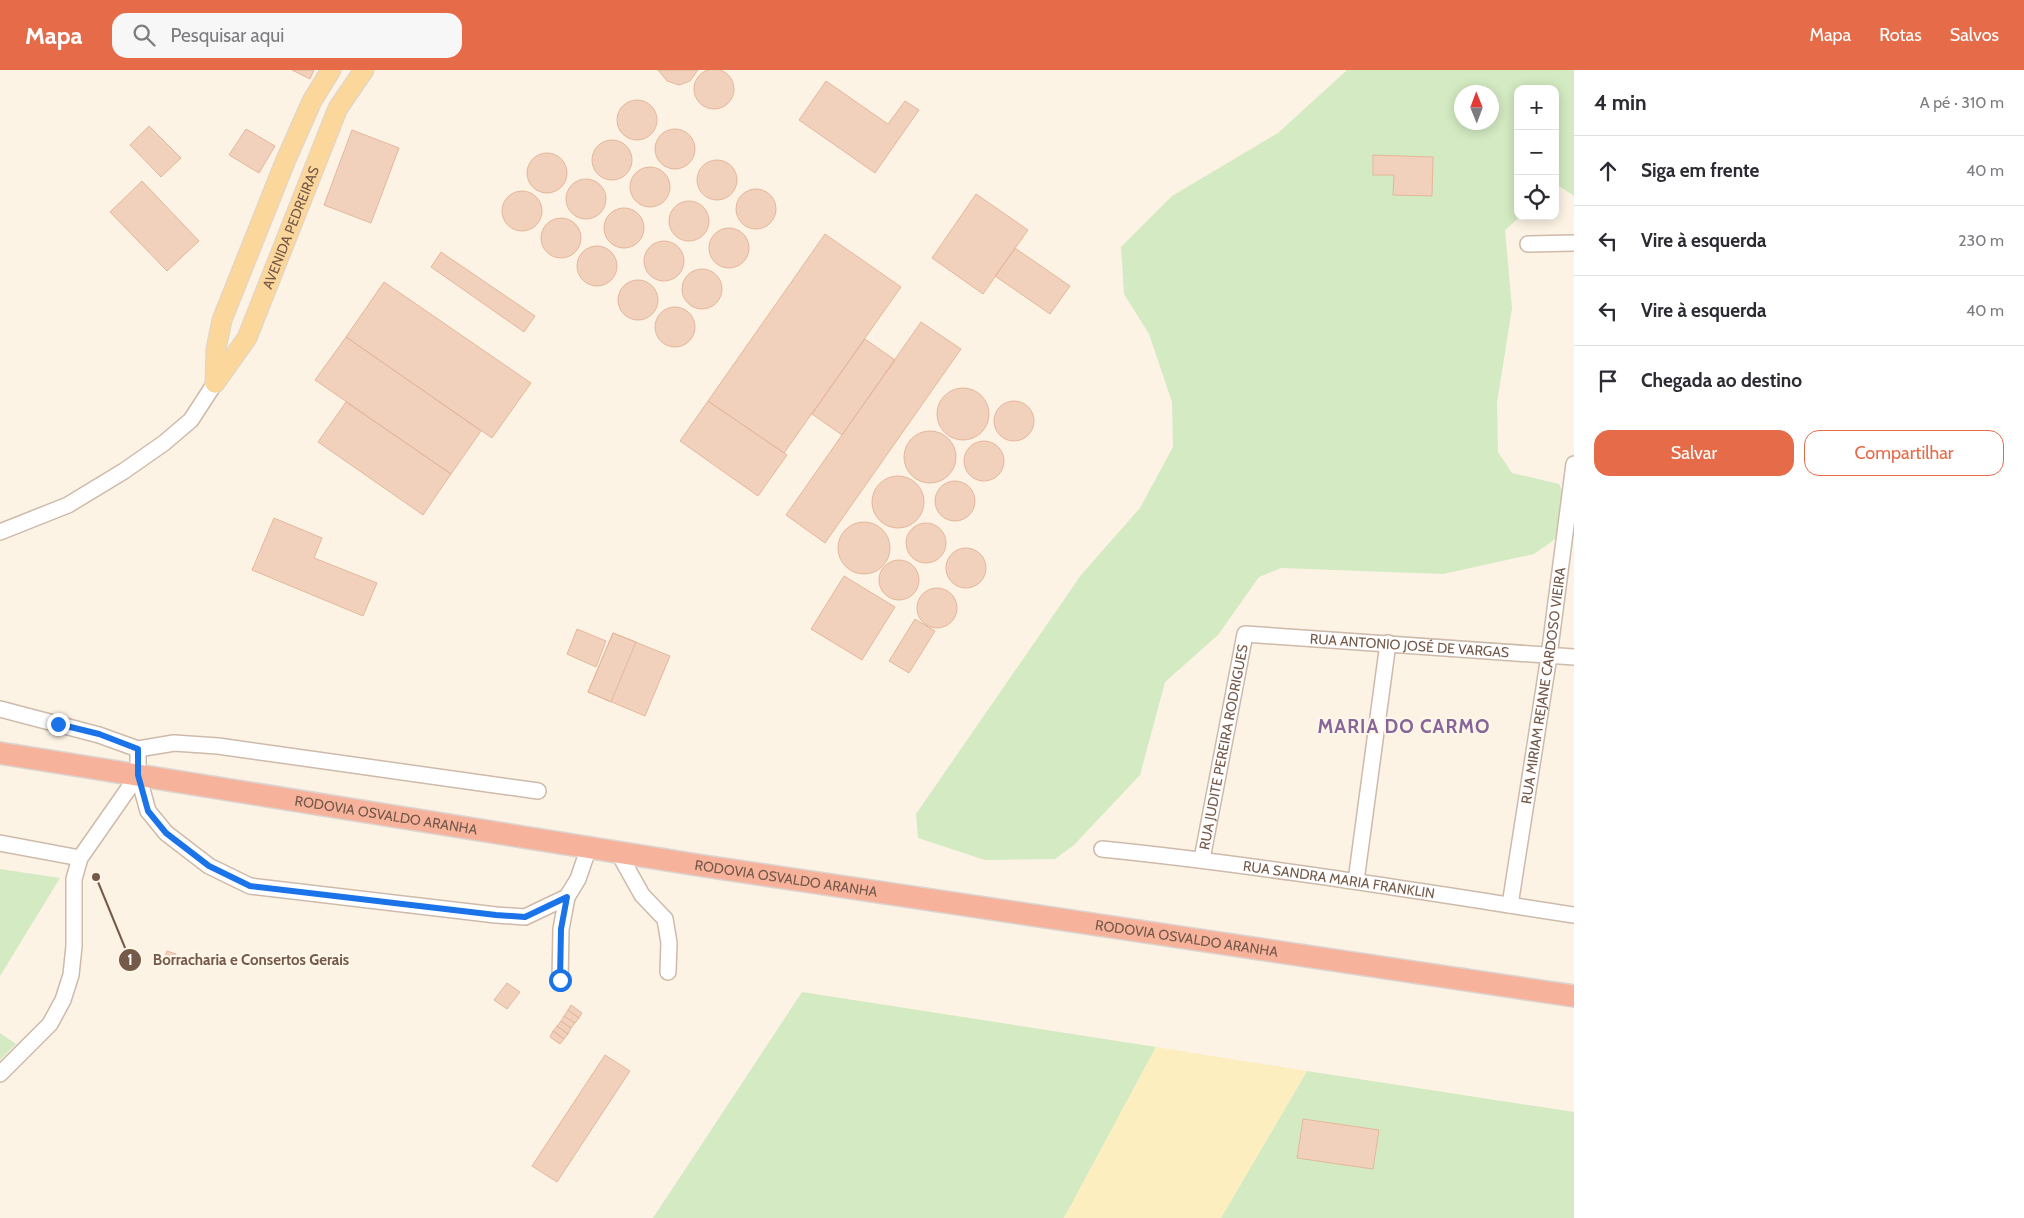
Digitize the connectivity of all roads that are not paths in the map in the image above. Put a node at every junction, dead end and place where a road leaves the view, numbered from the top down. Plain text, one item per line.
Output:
1 (331, 70) edge
2 (357, 72) edge
3 (1574, 243) edge
4 (1528, 244) dead end
5 (247, 258) junction
6 (275, 266) junction
7 (215, 383) junction
8 (1574, 464) edge
9 (1571, 506) edge
10 (0, 532) edge
11 (1245, 634) joint
12 (1388, 643) junction
13 (1549, 656) junction
14 (1574, 657) edge
15 (0, 709) edge
16 (138, 749) junction
17 (0, 753) edge
18 (138, 775) junction
19 (538, 791) dead end
20 (0, 843) edge
21 (589, 847) junction
22 (1102, 849) dead end
23 (618, 852) junction
24 (80, 858) junction
25 (1202, 859) junction
26 (1356, 881) junction
27 (567, 897) junction
28 (1510, 905) junction
29 (1574, 915) edge
30 (668, 972) dead end
31 (560, 980) dead end
32 (1574, 996) edge
33 (0, 1074) edge

1 - 5 main road, AVENIDA PEDREIRAS
2 - 6 main road, AVENIDA PEDREIRAS
3 - 4 street
5 - 6 main road
5 - 7 main road, AVENIDA PEDREIRAS
6 - 7 main road, AVENIDA PEDREIRAS
7 - 10 street, AVENIDA PEDREIRAS
8 - 9 street, RUA MIRIAM REJANE CARDOSO VIEIRA
9 - 13 street, RUA MIRIAM REJANE CARDOSO VIEIRA
11 - 12 street, RUA ANTONIO JOSÉ DE VARGAS
11 - 25 street, RUA JUDITE PEREIRA RODRIGUES
12 - 13 street, RUA ANTONIO JOSÉ DE VARGAS
12 - 26 street
13 - 14 street, RUA ANTONIO JOSÉ DE VARGAS
13 - 28 street, RUA MIRIAM REJANE CARDOSO VIEIRA
15 - 16 street
16 - 18 street
16 - 19 street
17 - 18 highway, RODOVIA OSVALDO ARANHA
18 - 21 highway, RODOVIA OSVALDO ARANHA
18 - 24 street
18 - 27 street
20 - 24 street
21 - 23 highway, RODOVIA OSVALDO ARANHA
21 - 27 street
22 - 25 street, RUA SANDRA MARIA FRANKLIN
23 - 30 street
23 - 32 highway, RODOVIA OSVALDO ARANHA
24 - 33 street
25 - 26 street, RUA SANDRA MARIA FRANKLIN
26 - 28 street, RUA SANDRA MARIA FRANKLIN
27 - 31 street
28 - 29 street, RUA SANDRA MARIA FRANKLIN

